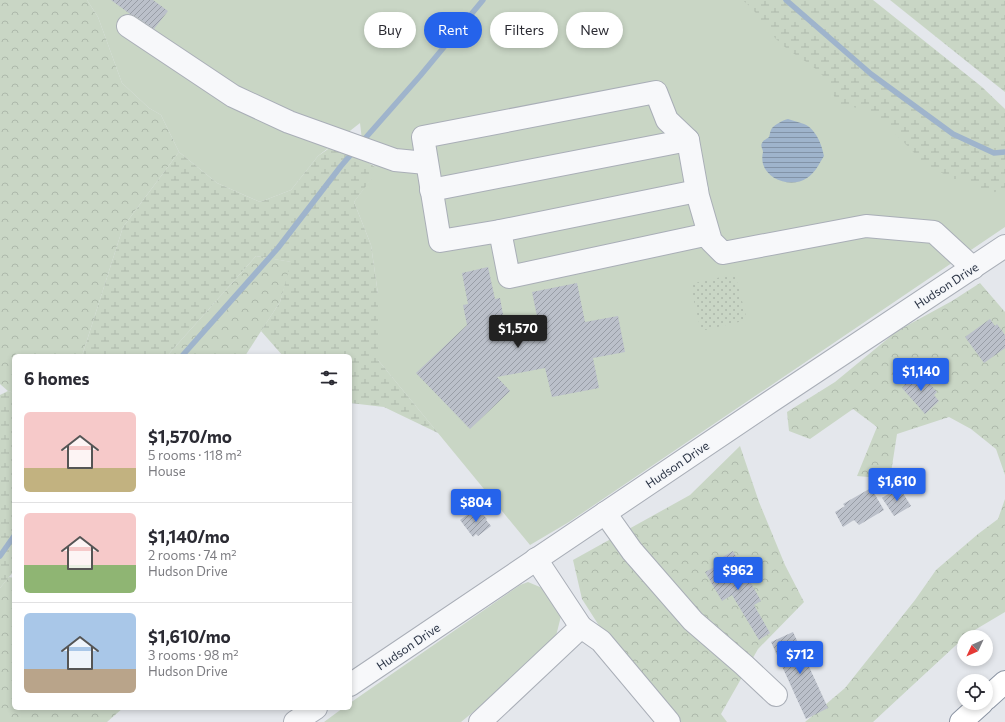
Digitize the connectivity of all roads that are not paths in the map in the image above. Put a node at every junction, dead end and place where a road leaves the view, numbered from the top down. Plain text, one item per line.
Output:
1 (128, 26) dead end
2 (688, 140) junction
3 (426, 163) junction
4 (431, 190) junction
5 (697, 191) junction
6 (500, 231) junction
7 (709, 234) junction
8 (1005, 246) edge
9 (973, 268) junction
10 (605, 513) junction
11 (536, 559) junction
12 (581, 627) junction
13 (1005, 682) edge
14 (352, 684) edge
15 (993, 693) edge
16 (776, 695) dead end
17 (313, 710) edge
18 (974, 710) edge
19 (295, 722) edge
20 (480, 722) edge
21 (669, 722) edge
22 (961, 722) edge

1 - 3 street
2 - 3 street
2 - 4 street
2 - 5 street
3 - 4 street
4 - 6 street
5 - 6 street
5 - 7 street
6 - 7 street
7 - 9 street
8 - 9 street, Hudson Drive
9 - 10 street, Hudson Drive
10 - 11 street, Hudson Drive
10 - 16 street
11 - 12 street
11 - 14 street, Hudson Drive
12 - 20 street
12 - 21 street
13 - 15 highway
17 - 19 street
18 - 22 highway

